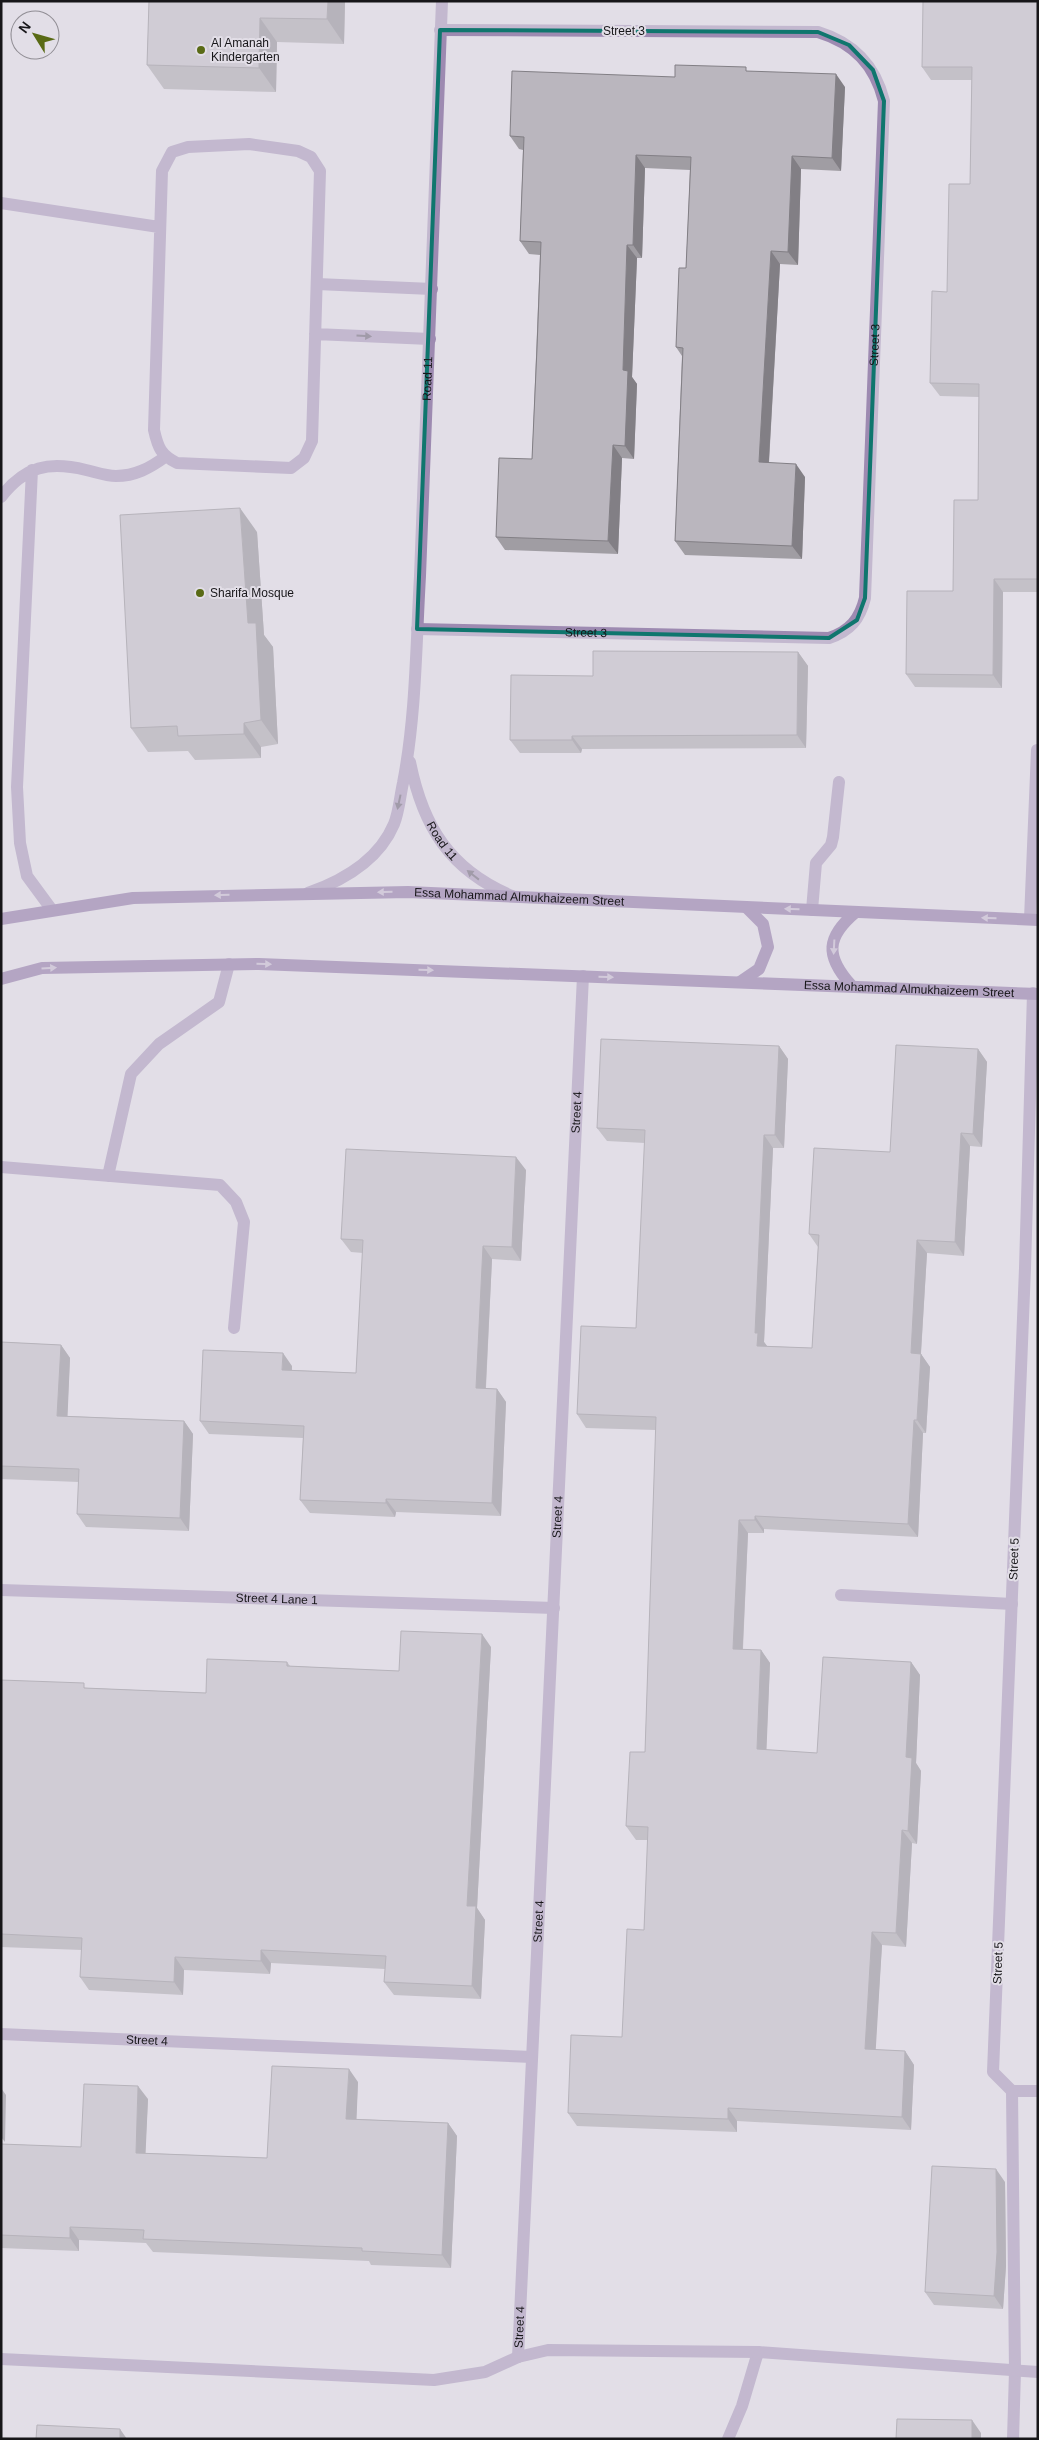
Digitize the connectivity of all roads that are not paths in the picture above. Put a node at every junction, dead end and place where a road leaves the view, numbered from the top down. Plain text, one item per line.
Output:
1 (442, 1) edge
2 (440, 30) junction
3 (1, 204) edge
4 (159, 227) junction
5 (318, 284) junction
6 (432, 289) junction
7 (315, 334) junction
8 (430, 339) junction
9 (165, 457) junction
10 (32, 470) junction
11 (1, 497) edge
12 (417, 629) junction
13 (1037, 750) edge
14 (409, 755) junction
15 (839, 782) dead end
16 (308, 893) junction
17 (516, 897) junction
18 (747, 908) junction
19 (52, 910) junction
20 (812, 910) junction
21 (856, 912) junction
22 (1, 919) edge
23 (1034, 920) edge
24 (229, 964) junction
25 (583, 976) junction
26 (1, 979) edge
27 (740, 982) junction
28 (851, 986) junction
29 (1035, 994) edge
30 (1, 1167) edge
31 (108, 1176) junction
32 (1032, 1269) edge
33 (234, 1328) dead end
34 (1, 1590) edge
35 (841, 1595) dead end
36 (1012, 1604) junction
37 (554, 1608) junction
38 (1, 2034) edge
39 (532, 2056) junction
40 (1012, 2090) junction
41 (1038, 2091) edge
42 (758, 2352) junction
43 (518, 2357) junction
44 (1, 2359) edge
45 (1015, 2371) junction
46 (1038, 2372) edge
47 (728, 2439) edge
48 (1013, 2439) edge

1 - 2 street, Road 11
2 - 6 street, Road 11
2 - 12 street, Street 3
3 - 4 street
4 - 5 street
4 - 9 street
5 - 6 street
5 - 7 street
6 - 8 street, Road 11
7 -> 8 street
7 - 9 street
8 - 12 street, Road 11
9 - 10 street
10 - 11 street
10 - 19 street
12 - 14 street, Road 11
13 - 23 street
14 -> 16 street, Road 11
17 -> 14 street, Road 11
15 - 20 street
17 -> 16 street, Essa Mohammad Almukhaizeem Street
16 -> 19 street, Essa Mohammad Almukhaizeem Street
17 - 18 street, Essa Mohammad Almukhaizeem Street
20 -> 18 street, Essa Mohammad Almukhaizeem Street
18 - 27 street
19 - 22 street, Essa Mohammad Almukhaizeem Street
20 - 21 street, Essa Mohammad Almukhaizeem Street
23 -> 21 street, Essa Mohammad Almukhaizeem Street
21 -> 28 street
24 -> 25 street, Essa Mohammad Almukhaizeem Street
26 -> 24 street, Essa Mohammad Almukhaizeem Street
24 - 31 street
25 -> 27 street, Essa Mohammad Almukhaizeem Street
25 - 37 street, Street 4
27 - 28 street, Essa Mohammad Almukhaizeem Street
28 - 29 street, Essa Mohammad Almukhaizeem Street
29 - 32 street, Street 5
30 - 31 street
31 - 33 street
32 - 36 street, Street 5
34 - 37 street, Street 4 Lane 1
35 - 36 street
36 - 40 street, Street 5
37 - 39 street, Street 4
38 - 39 street, Street 4
39 - 43 street, Street 4
40 - 41 street
40 - 45 street
42 - 43 street
42 - 45 street
42 - 47 street
43 - 44 street
45 - 46 street
45 - 48 street

